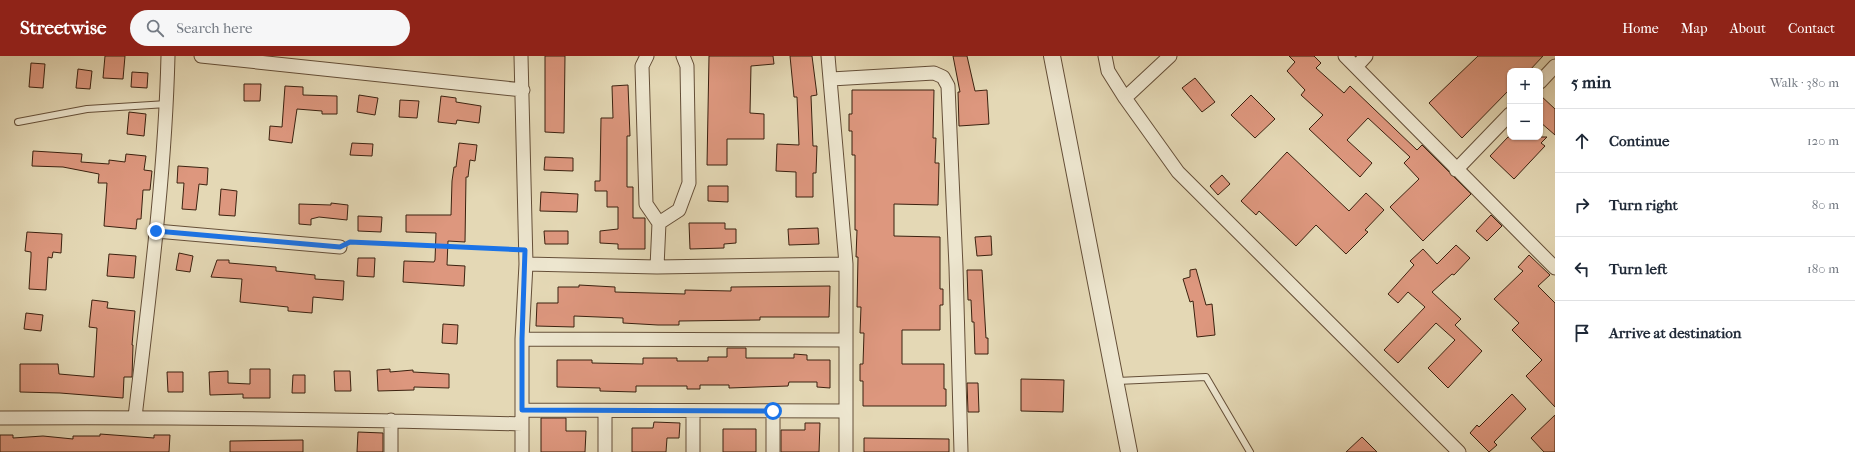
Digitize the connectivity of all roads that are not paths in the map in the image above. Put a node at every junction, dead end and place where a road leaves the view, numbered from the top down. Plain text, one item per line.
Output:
1 (168, 56) edge
2 (201, 56) edge
3 (521, 56) edge
4 (647, 56) edge
5 (683, 56) edge
6 (828, 56) edge
7 (1052, 56) edge
8 (1105, 56) edge
9 (1170, 56) edge
10 (1345, 56) edge
11 (1366, 56) edge
12 (1555, 66) edge
13 (1356, 67) junction
14 (831, 79) junction
15 (1543, 79) edge
16 (523, 90) junction
17 (1125, 98) junction
18 (167, 104) junction
19 (1507, 117) edge
20 (18, 122) dead end
21 (1456, 170) junction
22 (659, 223) junction
23 (156, 231) junction
24 (340, 247) road end
25 (526, 264) junction
26 (846, 264) junction
27 (657, 267) junction
28 (1555, 268) edge
29 (522, 339) junction
30 (846, 340) junction
31 (1114, 381) junction
32 (522, 410) junction
33 (605, 411) junction
34 (693, 411) junction
35 (773, 411) junction
36 (845, 411) junction
37 (135, 417) junction
38 (0, 418) edge
39 (391, 420) junction
40 (522, 424) junction
41 (392, 452) edge
42 (522, 452) edge
43 (605, 452) edge
44 (693, 452) edge
45 (773, 452) edge
46 (846, 452) edge
47 (961, 452) edge
48 (1129, 452) edge
49 (1250, 452) edge
50 (1459, 452) edge

1 - 18 street
2 - 16 street
3 - 16 street
4 - 22 street
5 - 22 street
6 - 14 street
7 - 31 street
8 - 17 street
9 - 17 street
10 - 13 street
11 - 13 street
12 - 15 street
13 - 21 street
14 - 26 street
14 - 47 street
16 - 25 street
17 - 50 street
18 - 20 lane
18 - 23 street
19 - 21 street
21 - 28 street
22 - 27 street
23 - 24 street
23 - 37 street
25 - 27 street
25 - 29 street
26 - 27 street
26 - 30 street
29 - 30 street
29 - 32 street
30 - 36 street
31 - 48 street
31 - 49 lane
32 - 33 street
32 - 40 street
33 - 34 street
33 - 43 street
34 - 35 street
34 - 44 street
35 - 36 street
35 - 45 street
36 - 46 street
37 - 38 street
37 - 39 street
39 - 40 street
39 - 41 street
40 - 42 street

